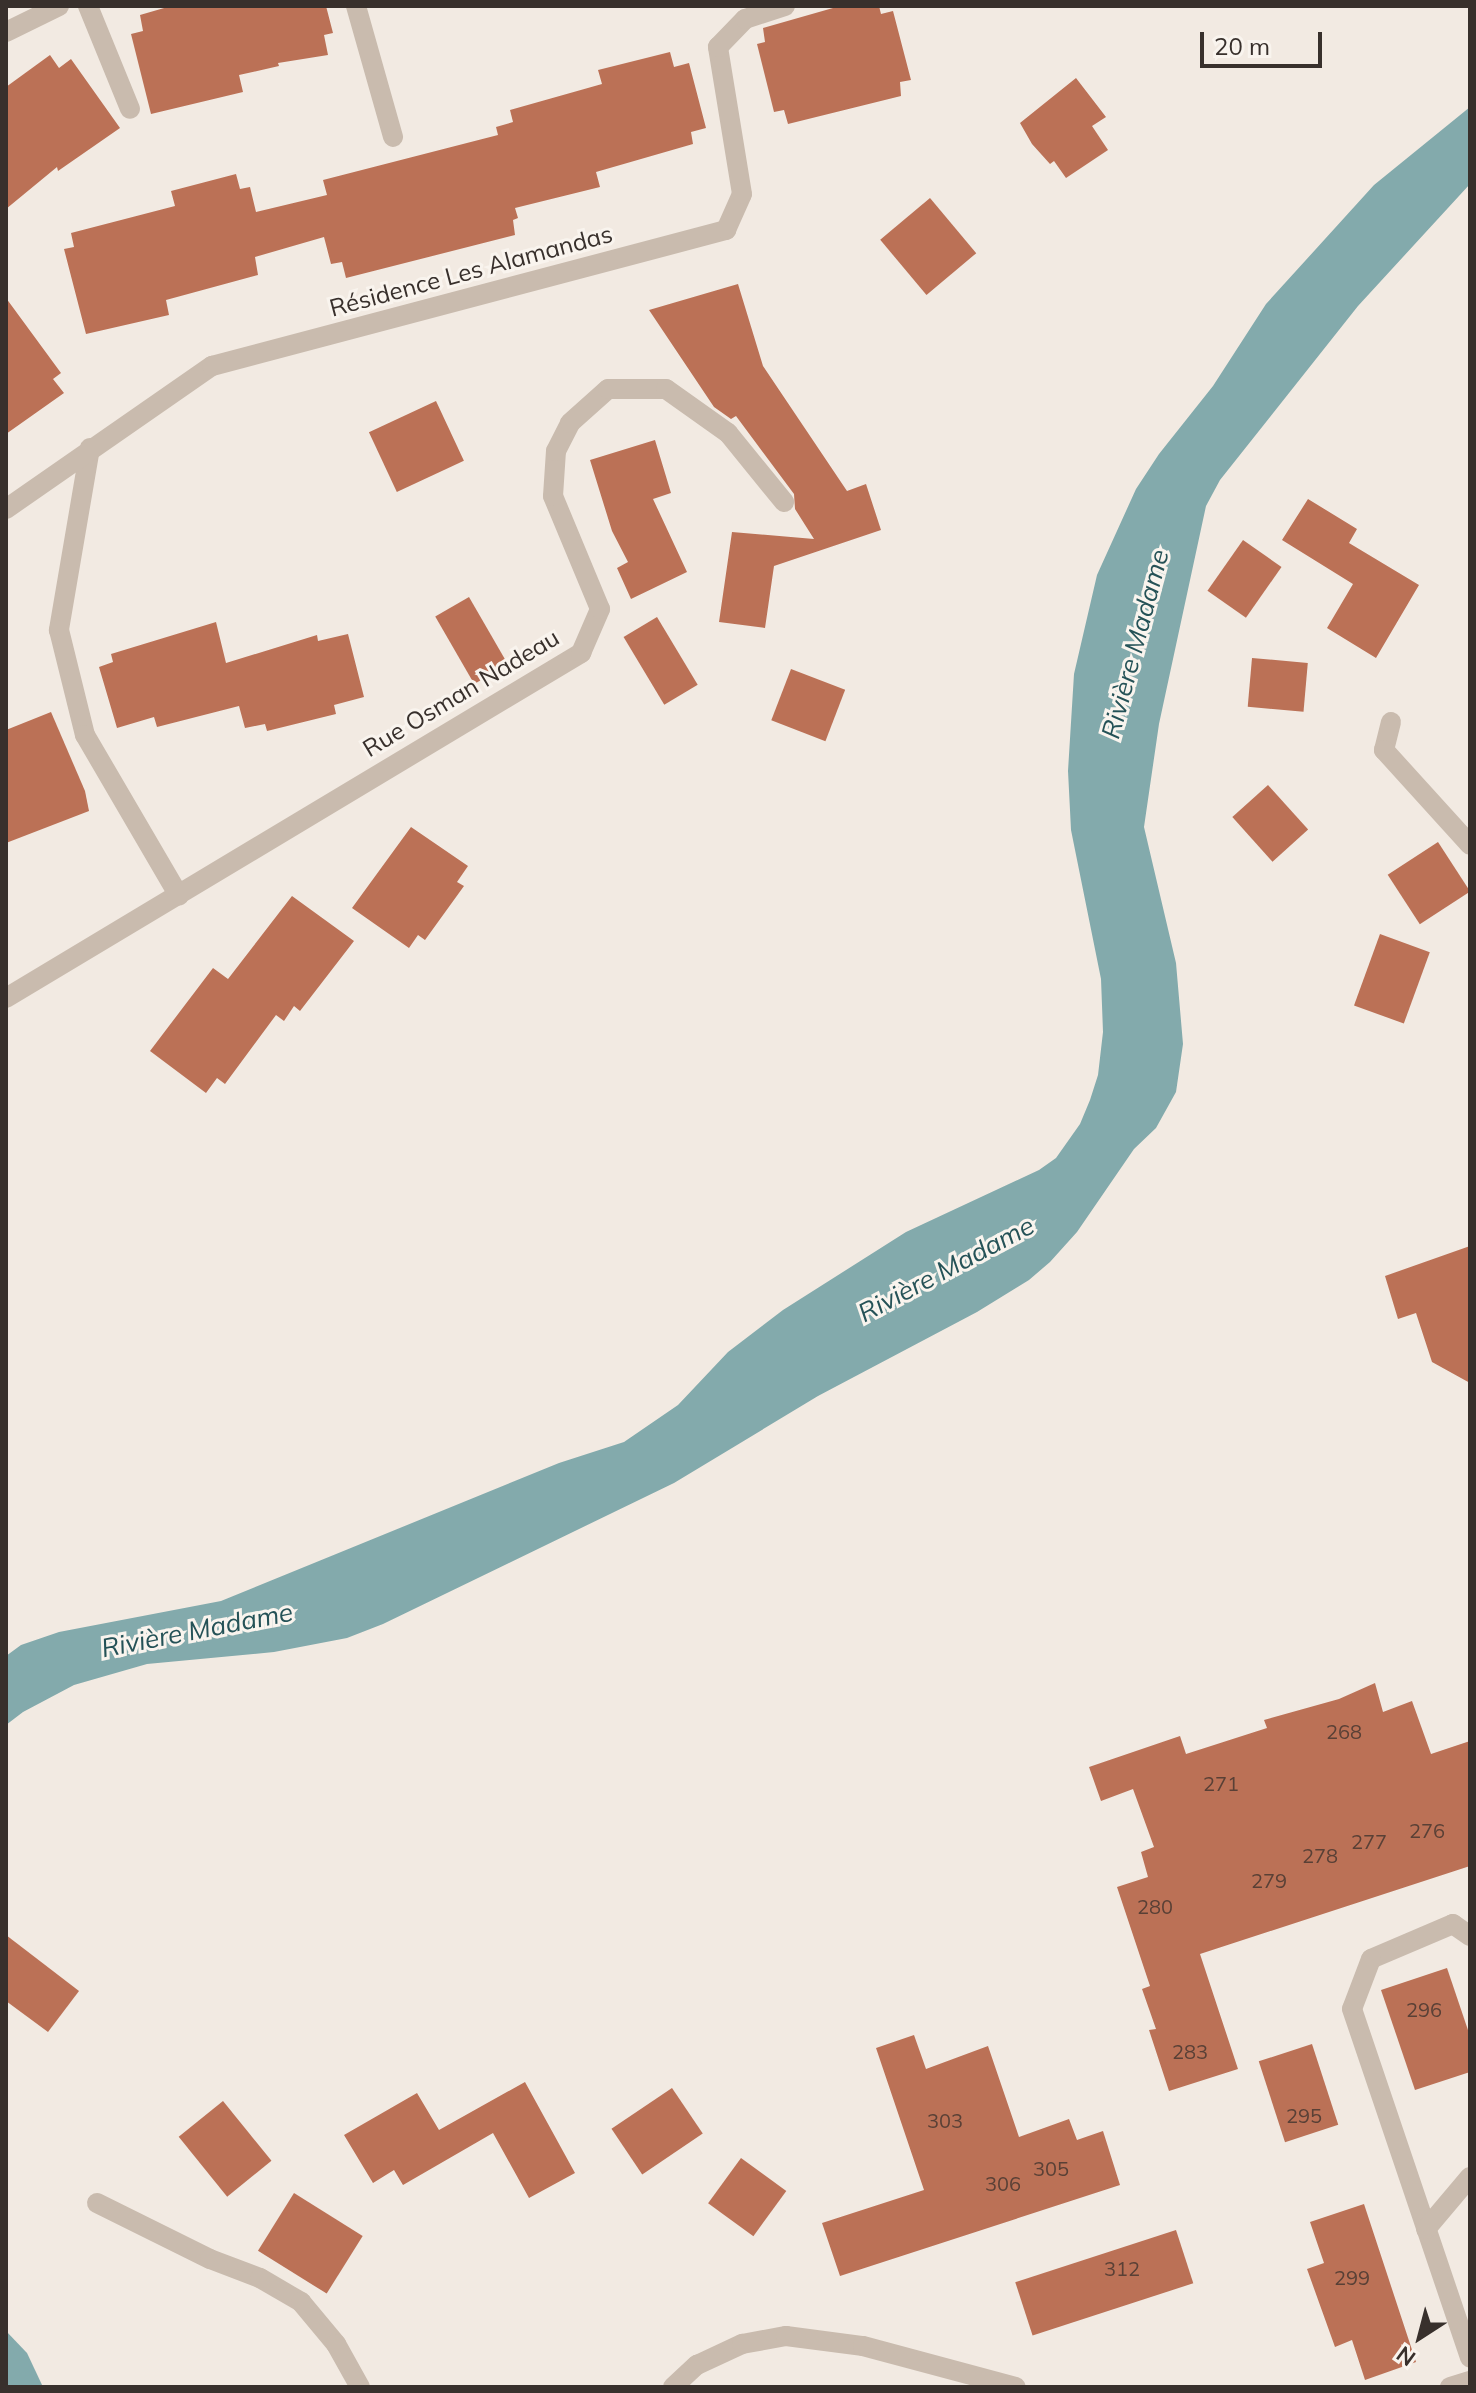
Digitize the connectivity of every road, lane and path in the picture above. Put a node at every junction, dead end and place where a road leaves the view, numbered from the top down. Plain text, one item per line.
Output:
1 (59, 6) edge
2 (88, 6) edge
3 (356, 6) edge
4 (785, 6) edge
5 (6, 32) edge
6 (130, 109) dead end
7 (393, 137) dead end
8 (90, 448) junction
9 (784, 502) dead end
10 (6, 509) edge
11 (1391, 722) dead end
12 (1470, 845) edge
13 (179, 896) junction
14 (6, 998) edge
15 (1470, 1936) edge
16 (1470, 2177) edge
17 (97, 2203) dead end
18 (1426, 2229) junction
19 (1470, 2358) edge
20 (1470, 2381) edge
21 (360, 2387) edge
22 (673, 2387) edge
23 (1016, 2387) edge
24 (1450, 2387) edge

1 - 5 street
2 - 6 street
3 - 7 street
4 - 8 street, Résidence Les Alamandas
8 - 10 street, Résidence Les Alamandas
8 - 13 street
9 - 13 street, Rue Osman Nadeau
11 - 12 street
13 - 14 street, Rue Osman Nadeau
15 - 18 street
16 - 18 street
17 - 21 street
18 - 19 street
20 - 24 street
22 - 23 street

